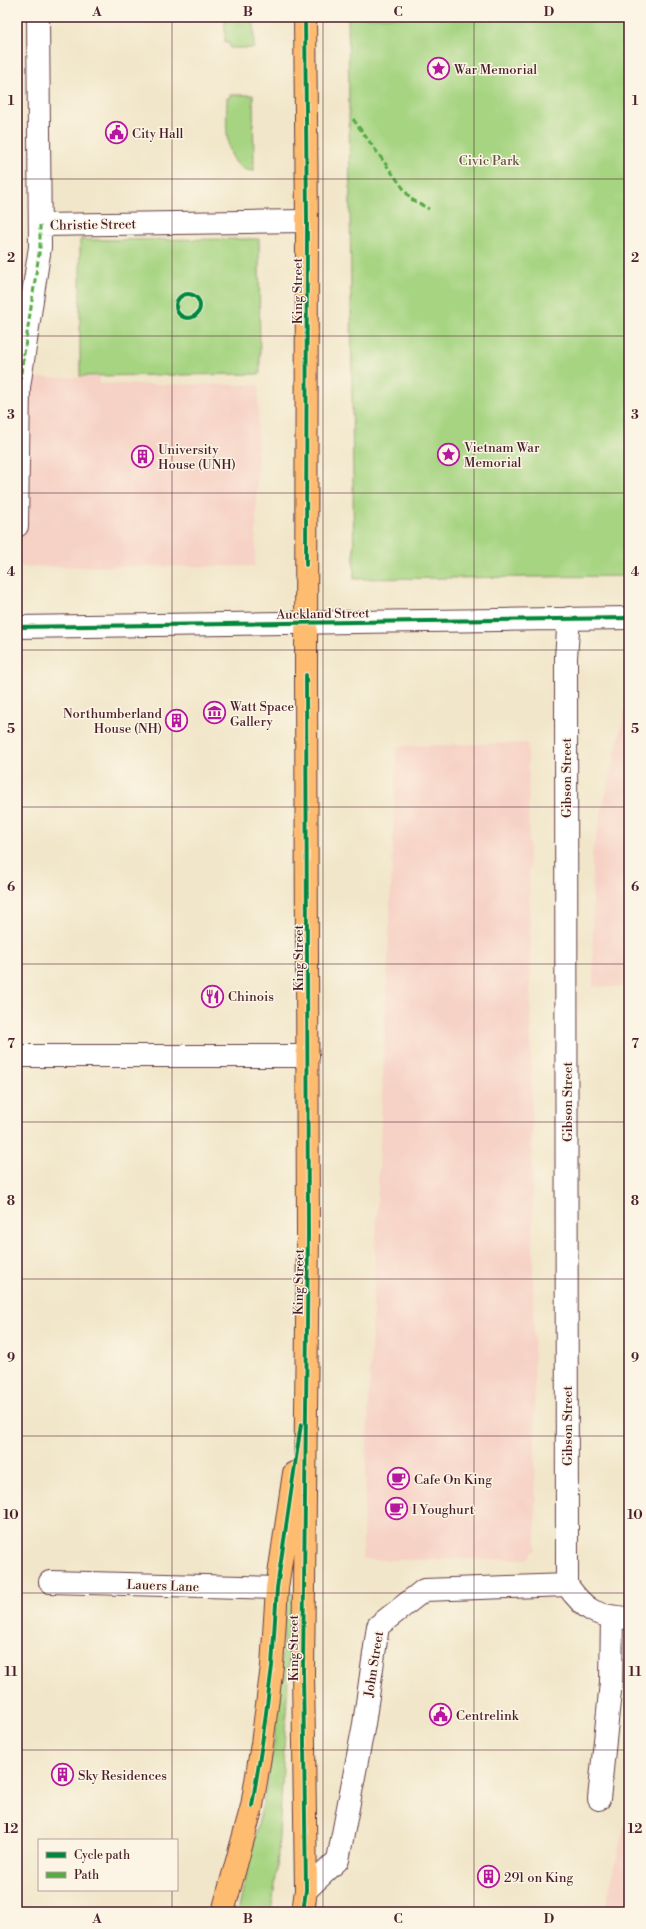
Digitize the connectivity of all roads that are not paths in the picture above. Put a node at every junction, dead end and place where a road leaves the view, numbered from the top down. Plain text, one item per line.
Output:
1 (38, 17) edge
2 (305, 17) edge
3 (307, 222) junction
4 (40, 225) junction
5 (17, 526) edge
6 (569, 618) junction
7 (629, 618) edge
8 (307, 623) junction
9 (17, 627) edge
10 (17, 1056) edge
11 (308, 1056) junction
12 (306, 1384) junction
13 (50, 1582) dead end
14 (567, 1585) junction
15 (277, 1588) junction
16 (621, 1617) edge
17 (599, 1799) dead end
18 (306, 1890) junction
19 (223, 1912) edge
20 (303, 1912) edge

1 - 4 street, Christie Street
2 - 3 main road, King Street
3 - 4 street, Christie Street
3 - 8 main road, King Street
4 - 5 street
6 - 7 street, Auckland Street
6 - 8 street, Auckland Street
6 - 14 street, Gibson Street
8 - 9 street, Auckland Street
8 - 11 main road, King Street
10 - 11 street
11 - 12 main road, King Street
12 - 15 main road, King Street
12 - 18 main road, King Street
13 - 15 street, Lauers Lane
14 - 16 street
14 - 18 street, John Street
15 - 19 main road, King Street
16 - 17 street
18 - 20 main road, King Street

